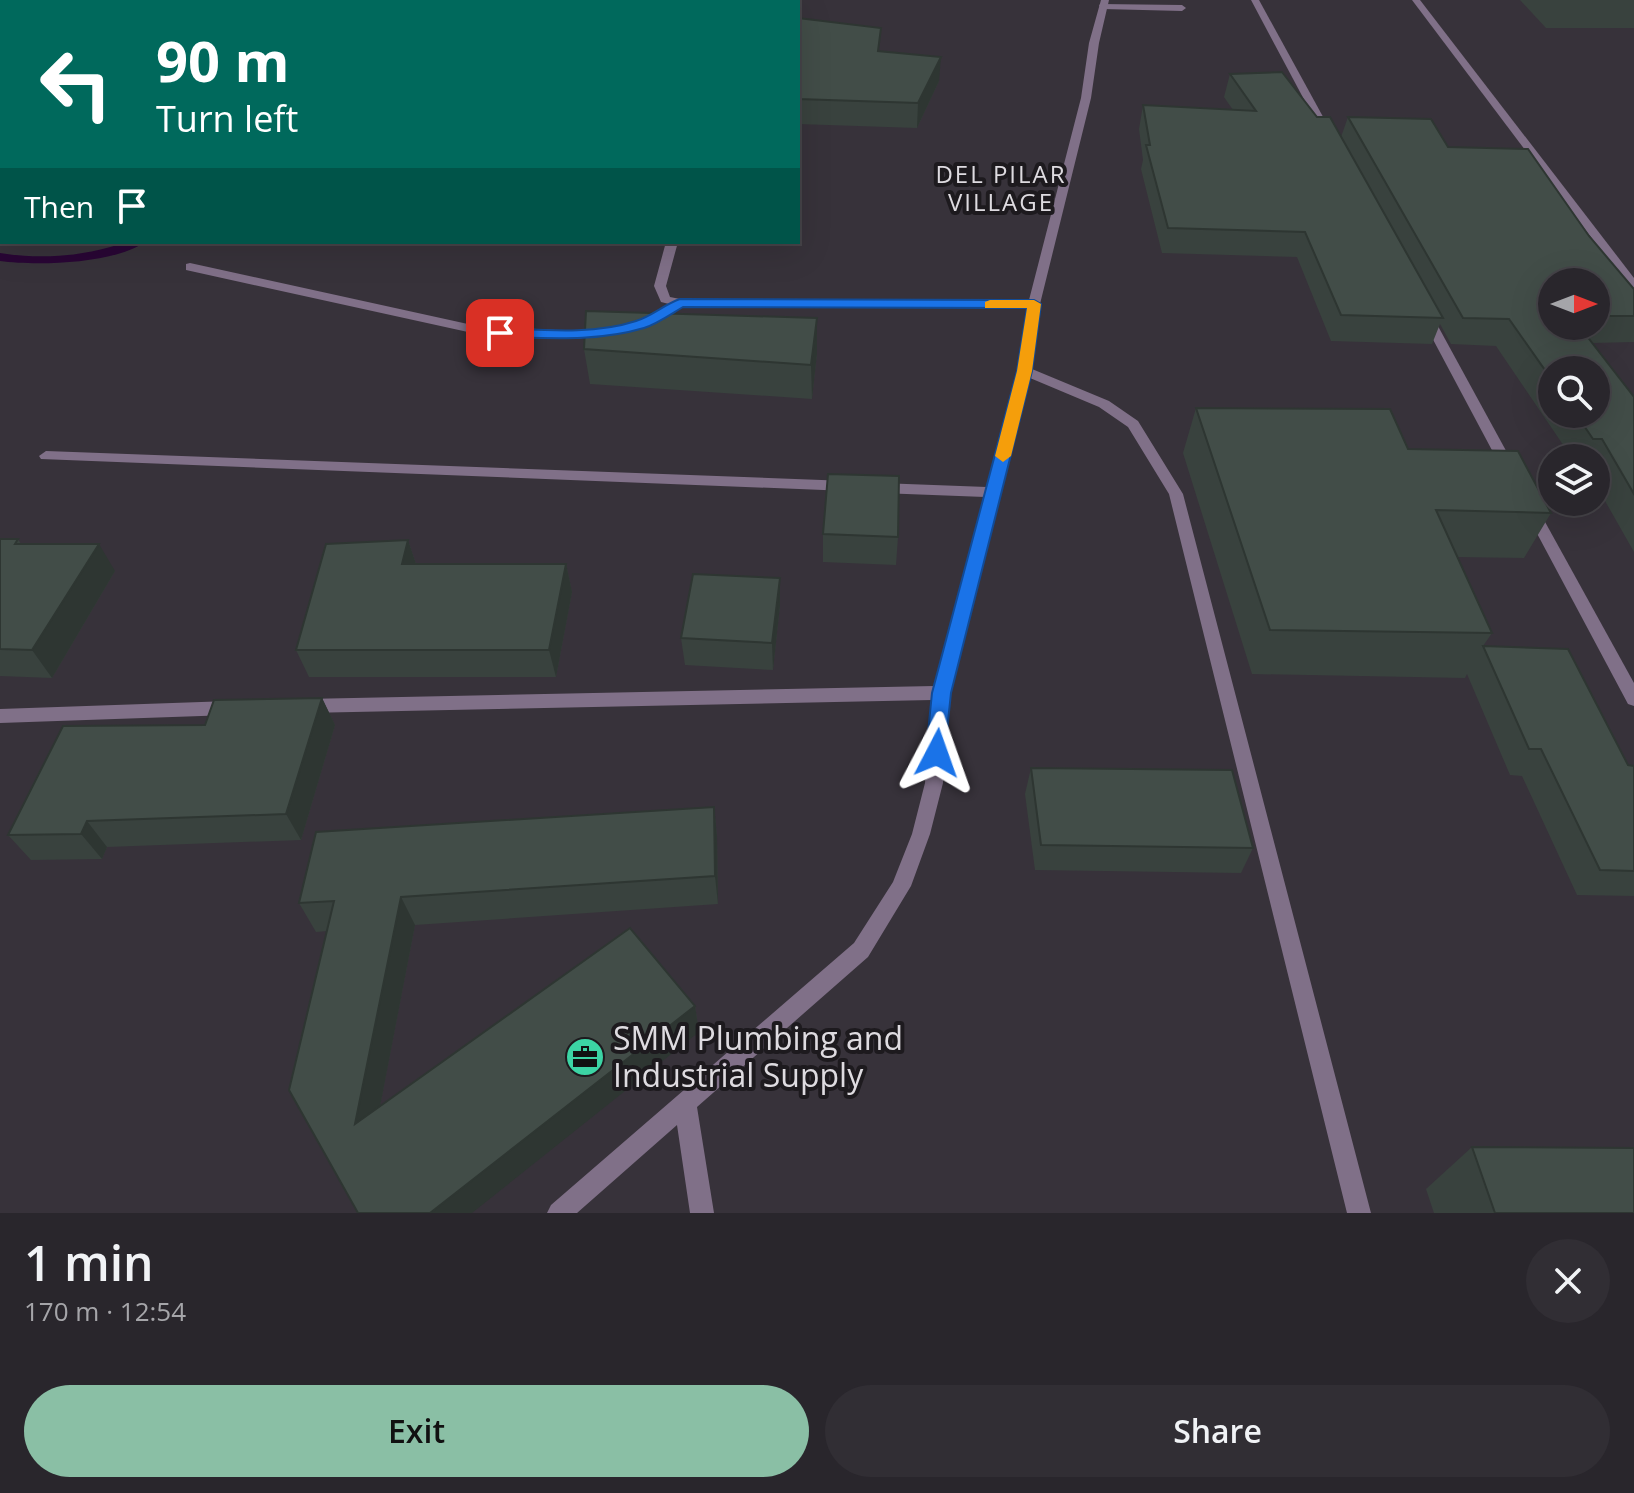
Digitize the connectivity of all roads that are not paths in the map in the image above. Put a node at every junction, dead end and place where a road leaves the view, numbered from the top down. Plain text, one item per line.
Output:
1 (1255, 0) edge
2 (1416, 0) edge
3 (1104, 3) edge
4 (1182, 8) dead end
5 (1333, 144) edge
6 (671, 244) edge
7 (190, 267) dead end
8 (1634, 286) edge
9 (680, 303) junction
10 (1034, 304) junction
11 (1423, 310) edge
12 (1025, 371) junction
13 (46, 456) dead end
14 (1513, 477) edge
15 (994, 492) junction
16 (1528, 505) edge
17 (941, 693) junction
18 (1634, 699) edge
19 (281, 706) edge
20 (250, 707) edge
21 (0, 716) edge
22 (685, 1104) junction
23 (559, 1213) edge
24 (702, 1213) edge
25 (1359, 1213) edge

1 - 5 street
2 - 8 street
3 - 4 street
3 - 10 street
6 - 9 street
7 - 9 street
9 - 10 street
10 - 12 street
11 - 14 street
12 - 15 street
12 - 25 street
13 - 15 street
15 - 17 street
16 - 18 street
17 - 19 street
17 - 22 street
20 - 21 street
22 - 23 street
22 - 24 street

